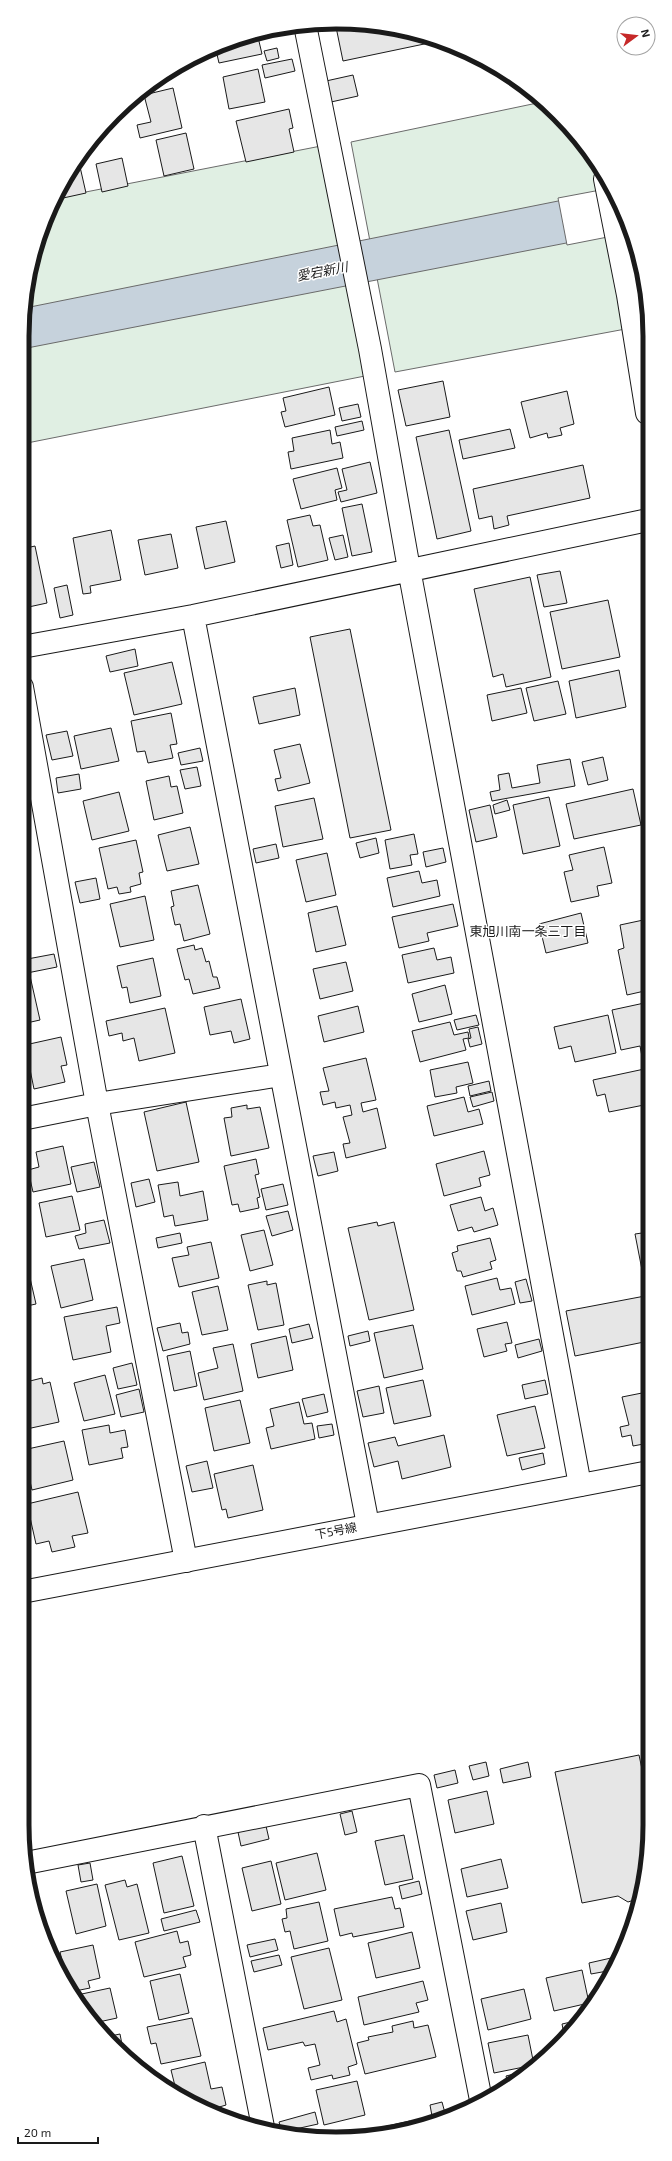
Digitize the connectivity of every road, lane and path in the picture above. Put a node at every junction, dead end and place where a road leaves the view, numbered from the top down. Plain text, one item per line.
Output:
1 (306, 31) edge
2 (608, 194) edge
3 (643, 384) edge
4 (643, 521) edge
5 (409, 569) junction
6 (193, 616) junction
7 (29, 646) edge
8 (29, 725) edge
9 (281, 1075) junction
10 (98, 1104) junction
11 (29, 1118) edge
12 (643, 1473) edge
13 (580, 1486) junction
14 (368, 1525) junction
15 (186, 1561) junction
16 (29, 1591) edge
17 (204, 1826) junction
18 (32, 1862) edge
19 (480, 2096) edge
20 (262, 2123) edge

1 - 5 street
2 - 3 street
4 - 5 street
5 - 6 street
5 - 13 street
6 - 7 street
6 - 9 street
8 - 10 street
9 - 10 street
9 - 14 street
10 - 11 street
10 - 15 street
12 - 13 street, 下5号線
13 - 14 street, 下5号線
14 - 15 street, 下5号線
15 - 16 street, 下5号線
17 - 18 street
17 - 19 street
17 - 20 street

